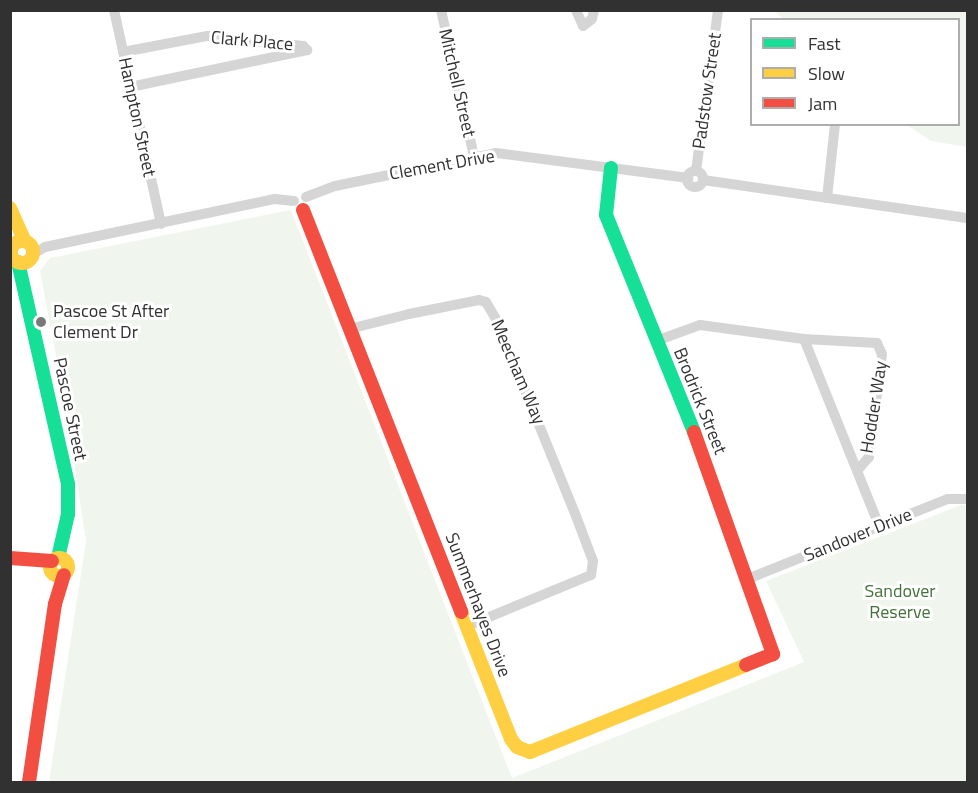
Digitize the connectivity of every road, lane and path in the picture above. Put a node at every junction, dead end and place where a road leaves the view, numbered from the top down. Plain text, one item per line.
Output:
1 (114, 10) edge
2 (441, 10) edge
3 (576, 10) edge
4 (594, 10) edge
5 (718, 10) edge
6 (123, 52) junction
7 (130, 87) junction
8 (835, 126) edge
9 (474, 156) junction
10 (611, 168) junction
11 (695, 176) junction
12 (827, 198) junction
13 (301, 202) junction
14 (11, 212) edge
15 (968, 218) edge
16 (160, 224) junction
17 (28, 250) junction
18 (349, 329) junction
19 (804, 339) junction
20 (656, 341) junction
21 (857, 471) junction
22 (968, 499) edge
23 (879, 526) junction
24 (10, 558) edge
25 (10, 567) edge
26 (58, 567) junction
27 (750, 578) junction
28 (467, 626) junction
29 (773, 647) joint
30 (29, 783) edge

1 - 6 street, Hampton Street
2 - 9 street, Mitchell Street
3 - 4 street
5 - 11 street, Padstow Street
6 - 7 street, Hampton Street
6 - 7 street, Clark Place
7 - 16 street, Hampton Street
8 - 12 street
9 - 10 street, Clement Drive
9 - 13 street, Clement Drive
10 - 11 street, Clement Drive
10 - 20 street, Brodrick Street
11 - 12 street, Clement Drive
12 - 15 street, Clement Drive
13 - 16 street, Clement Drive
13 - 18 street, Summerhayes Drive
14 - 17 street, Pascoe Street
16 - 17 street, Clement Drive
17 - 26 street, Pascoe Street
18 - 28 street, Summerhayes Drive
18 - 28 street, Meecham Way
19 - 20 street, Hodder Way
19 - 21 street, Hodder Way
19 - 21 street, Hodder Way
20 - 27 street, Brodrick Street
21 - 23 street, Hodder Way
22 - 23 street, Sandover Drive
23 - 27 street, Sandover Drive
24 - 26 street
25 - 26 street
26 - 30 street, Pascoe Street
27 - 29 street, Brodrick Street
28 - 29 street, Summerhayes Drive

